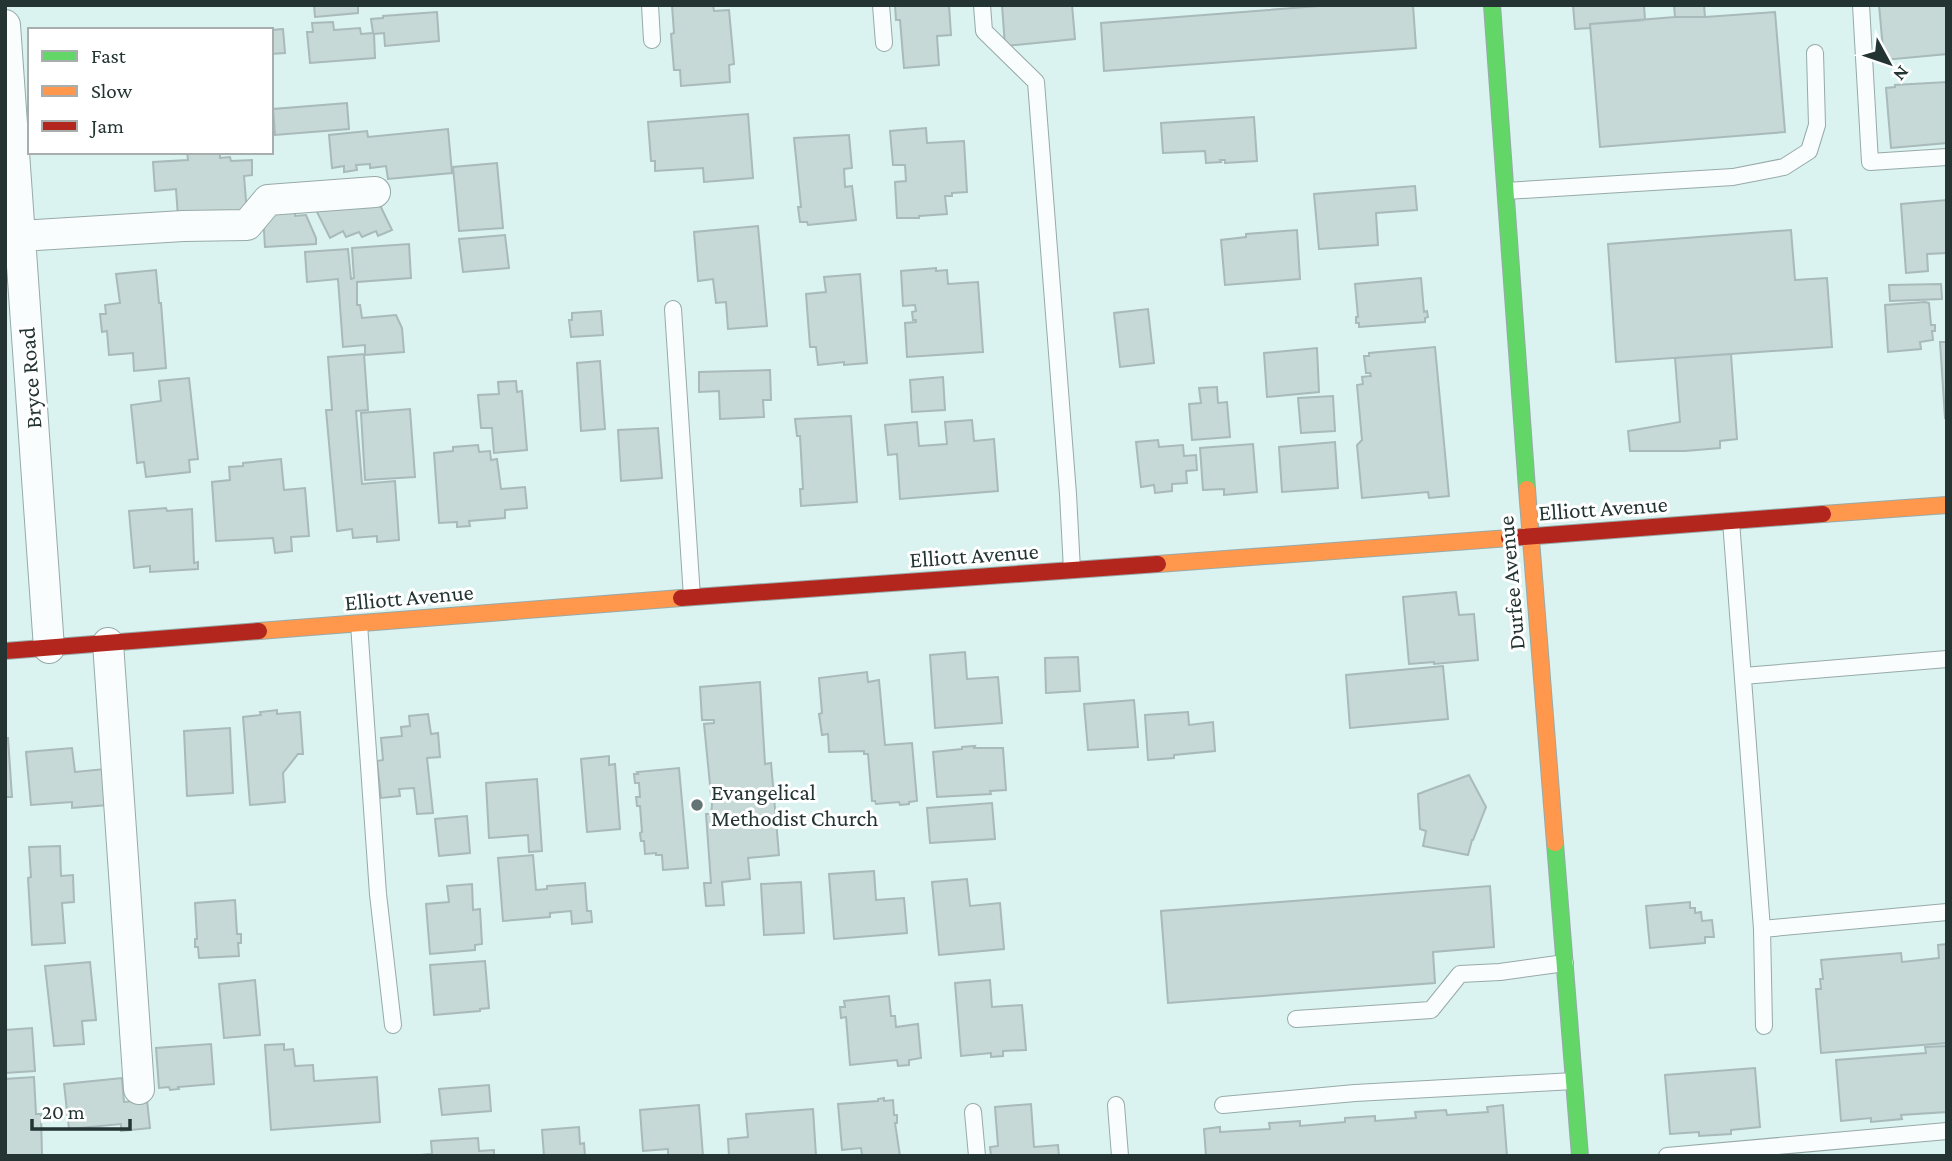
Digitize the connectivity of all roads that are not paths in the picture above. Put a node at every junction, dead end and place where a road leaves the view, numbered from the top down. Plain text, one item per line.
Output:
1 (650, 5) edge
2 (881, 5) edge
3 (982, 5) edge
4 (1492, 5) edge
5 (1861, 5) edge
6 (5, 25) edge
7 (6, 38) edge
8 (652, 40) dead end
9 (884, 43) dead end
10 (1815, 53) dead end
11 (1947, 157) edge
12 (1506, 191) junction
13 (375, 192) dead end
14 (20, 236) junction
15 (673, 309) dead end
16 (1947, 505) edge
17 (1731, 521) junction
18 (1530, 536) junction
19 (1072, 570) junction
20 (692, 597) junction
21 (359, 624) junction
22 (108, 643) junction
23 (49, 648) junction
24 (5, 651) edge
25 (1947, 659) edge
26 (1743, 676) junction
27 (1947, 912) edge
28 (1762, 929) junction
29 (1565, 963) junction
30 (1296, 1020) dead end
31 (393, 1025) dead end
32 (1764, 1026) dead end
33 (1574, 1081) junction
34 (139, 1088) dead end
35 (1116, 1105) dead end
36 (1223, 1105) dead end
37 (973, 1112) dead end
38 (1947, 1130) edge
39 (977, 1156) edge
40 (1120, 1156) edge
41 (1580, 1156) edge
42 (1667, 1156) edge

1 - 8 lane
2 - 9 lane
3 - 19 lane
4 - 12 street, Durfee Avenue
5 - 11 lane
6 - 7 street, Bryce Road
7 - 14 street, Bryce Road
10 - 12 lane
12 - 18 street, Durfee Avenue
13 - 14 street
14 - 23 street, Bryce Road
15 - 20 lane
16 - 17 street, Elliott Avenue
17 - 18 street, Elliott Avenue
17 - 26 lane
18 - 19 street, Elliott Avenue
18 - 29 street, Durfee Avenue
19 - 20 street, Elliott Avenue
20 - 21 street, Elliott Avenue
21 - 22 street, Elliott Avenue
21 - 31 lane
22 - 23 street, Elliott Avenue
22 - 34 street
23 - 24 street, Elliott Avenue
25 - 26 lane
26 - 28 lane
27 - 28 lane
28 - 32 lane
29 - 30 lane
29 - 33 street, Durfee Avenue
33 - 36 lane
33 - 41 street, Durfee Avenue
35 - 40 lane
37 - 39 lane
38 - 42 lane

